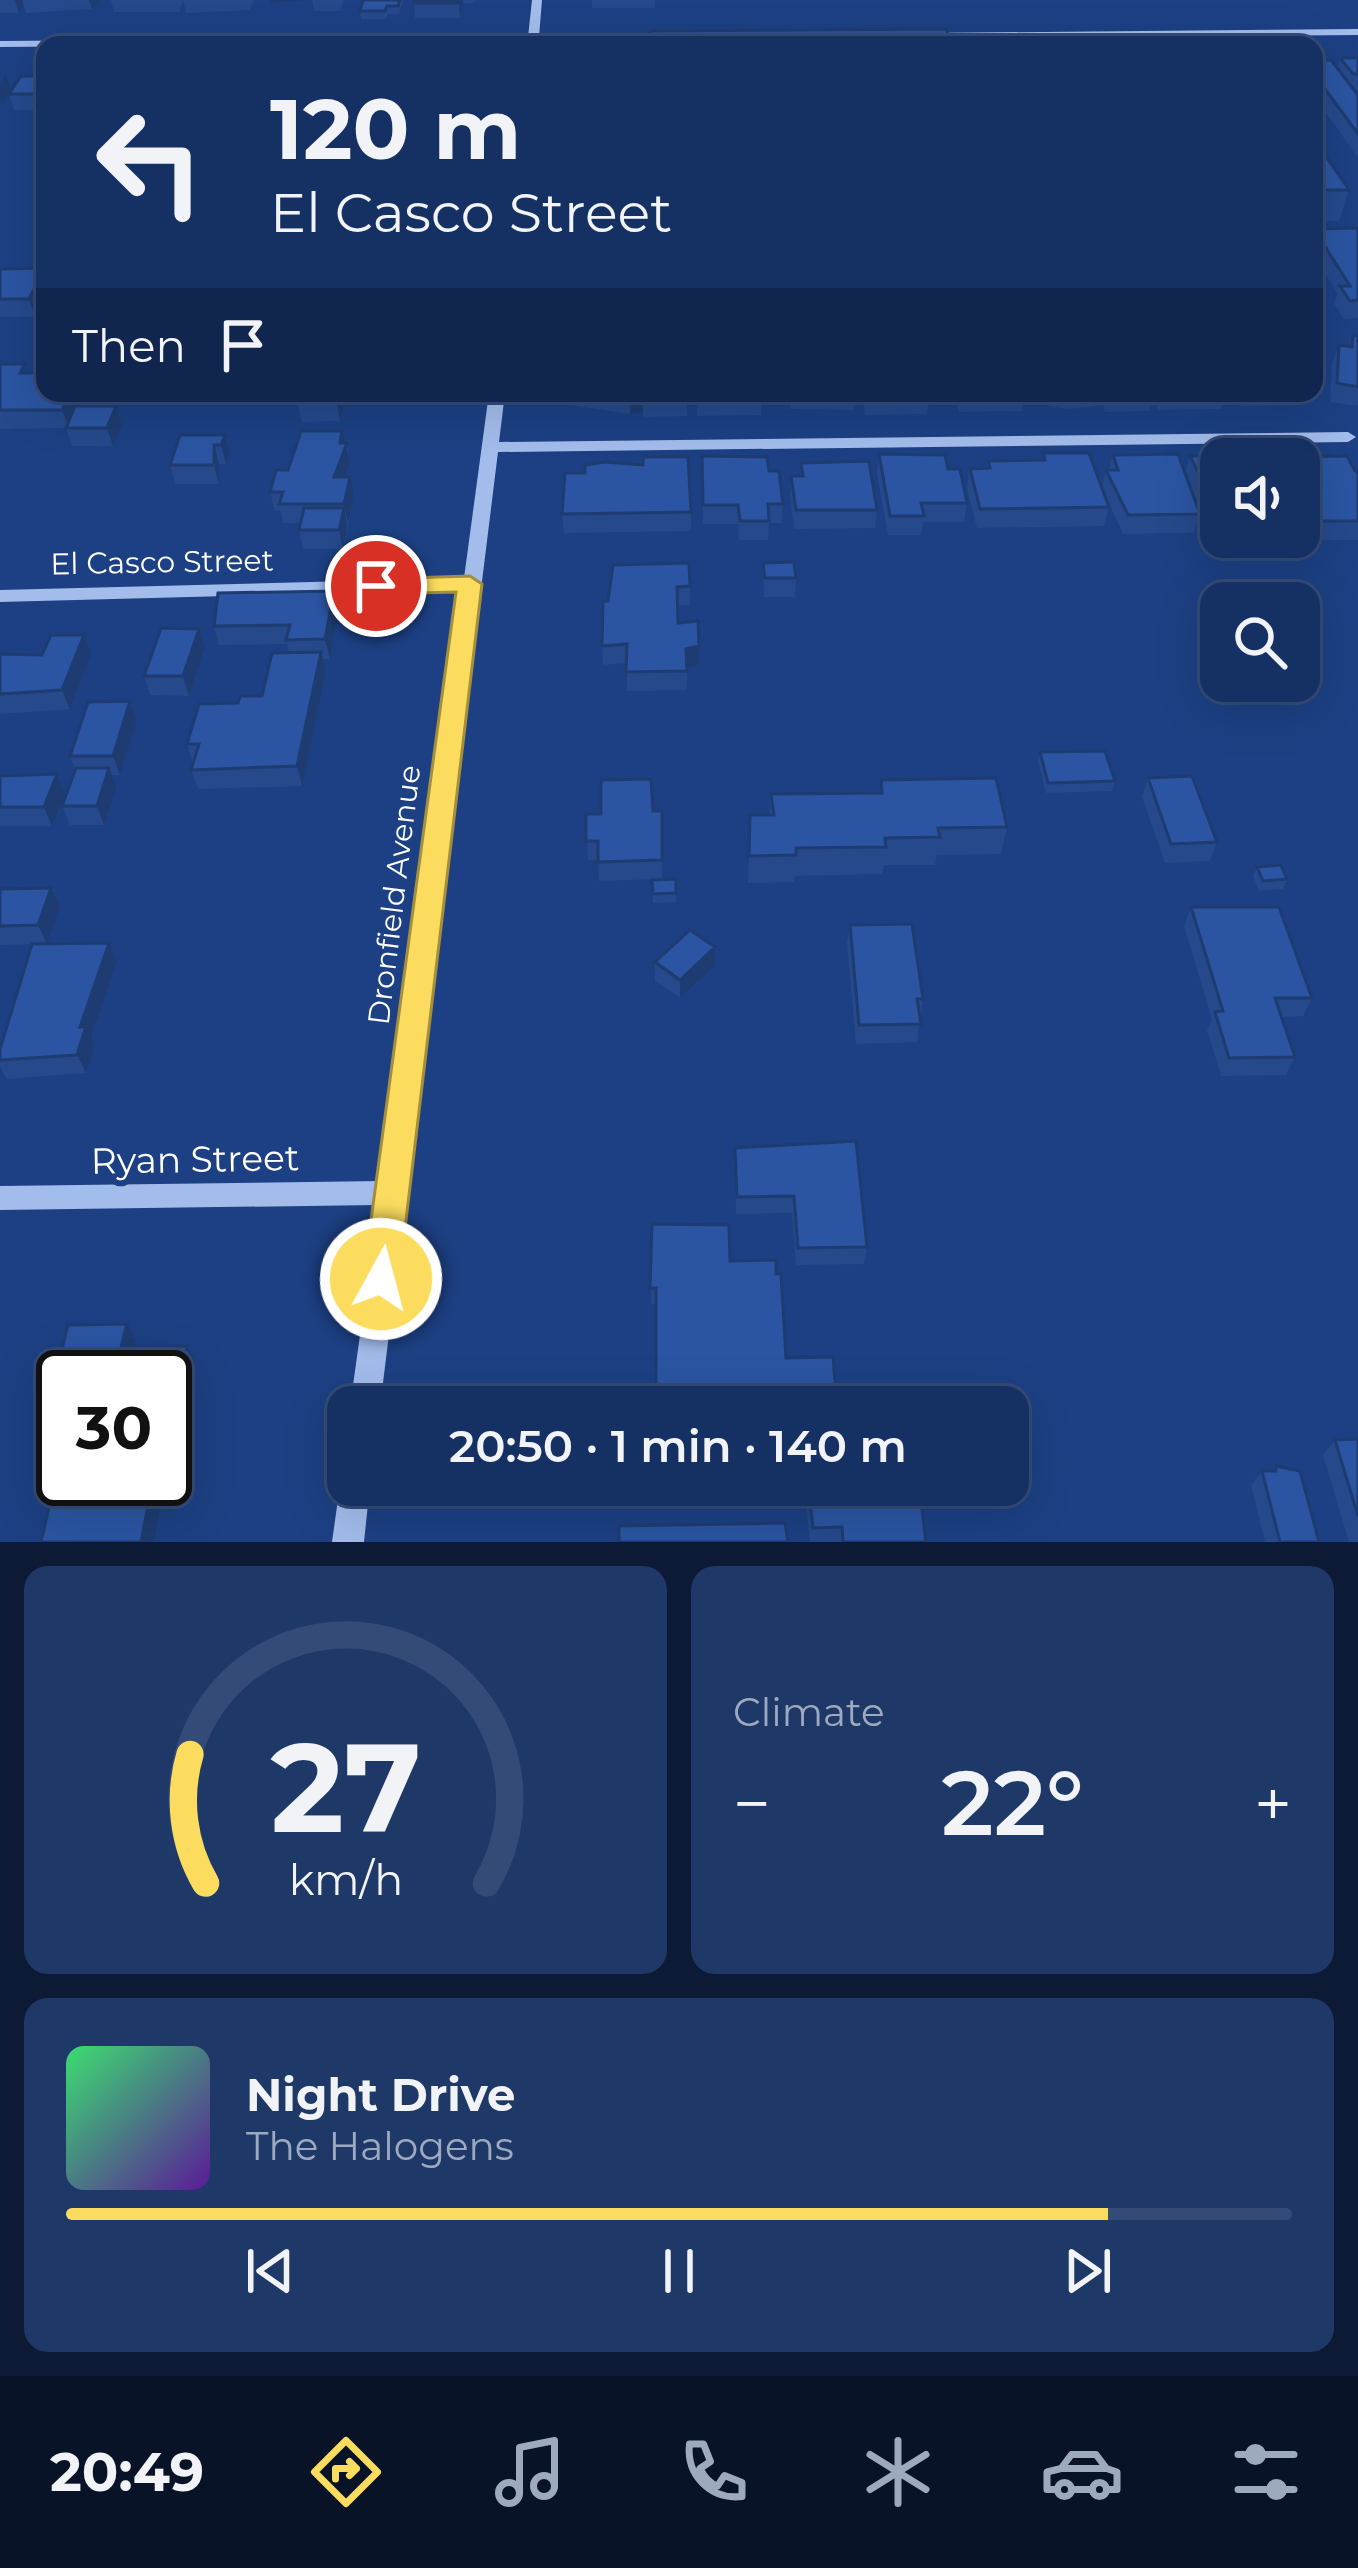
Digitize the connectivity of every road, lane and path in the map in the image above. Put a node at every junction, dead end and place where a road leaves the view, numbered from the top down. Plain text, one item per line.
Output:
1 (537, 0) edge
2 (1358, 32) edge
3 (534, 36) edge
4 (914, 36) edge
5 (0, 44) edge
6 (36, 44) edge
7 (496, 402) edge
8 (1348, 437) dead end
9 (491, 447) junction
10 (470, 584) junction
11 (0, 596) edge
12 (392, 1193) junction
13 (0, 1198) edge
14 (368, 1386) edge
15 (352, 1506) edge
16 (348, 1542) edge

1 - 3 street
2 - 4 street
5 - 6 street
7 - 9 street, Dronfield Avenue
8 - 9 street
9 - 10 street, Dronfield Avenue
10 - 11 street, El Casco Street
10 - 12 street, Dronfield Avenue
12 - 13 street, Ryan Street
12 - 14 street, Dronfield Avenue
15 - 16 street

